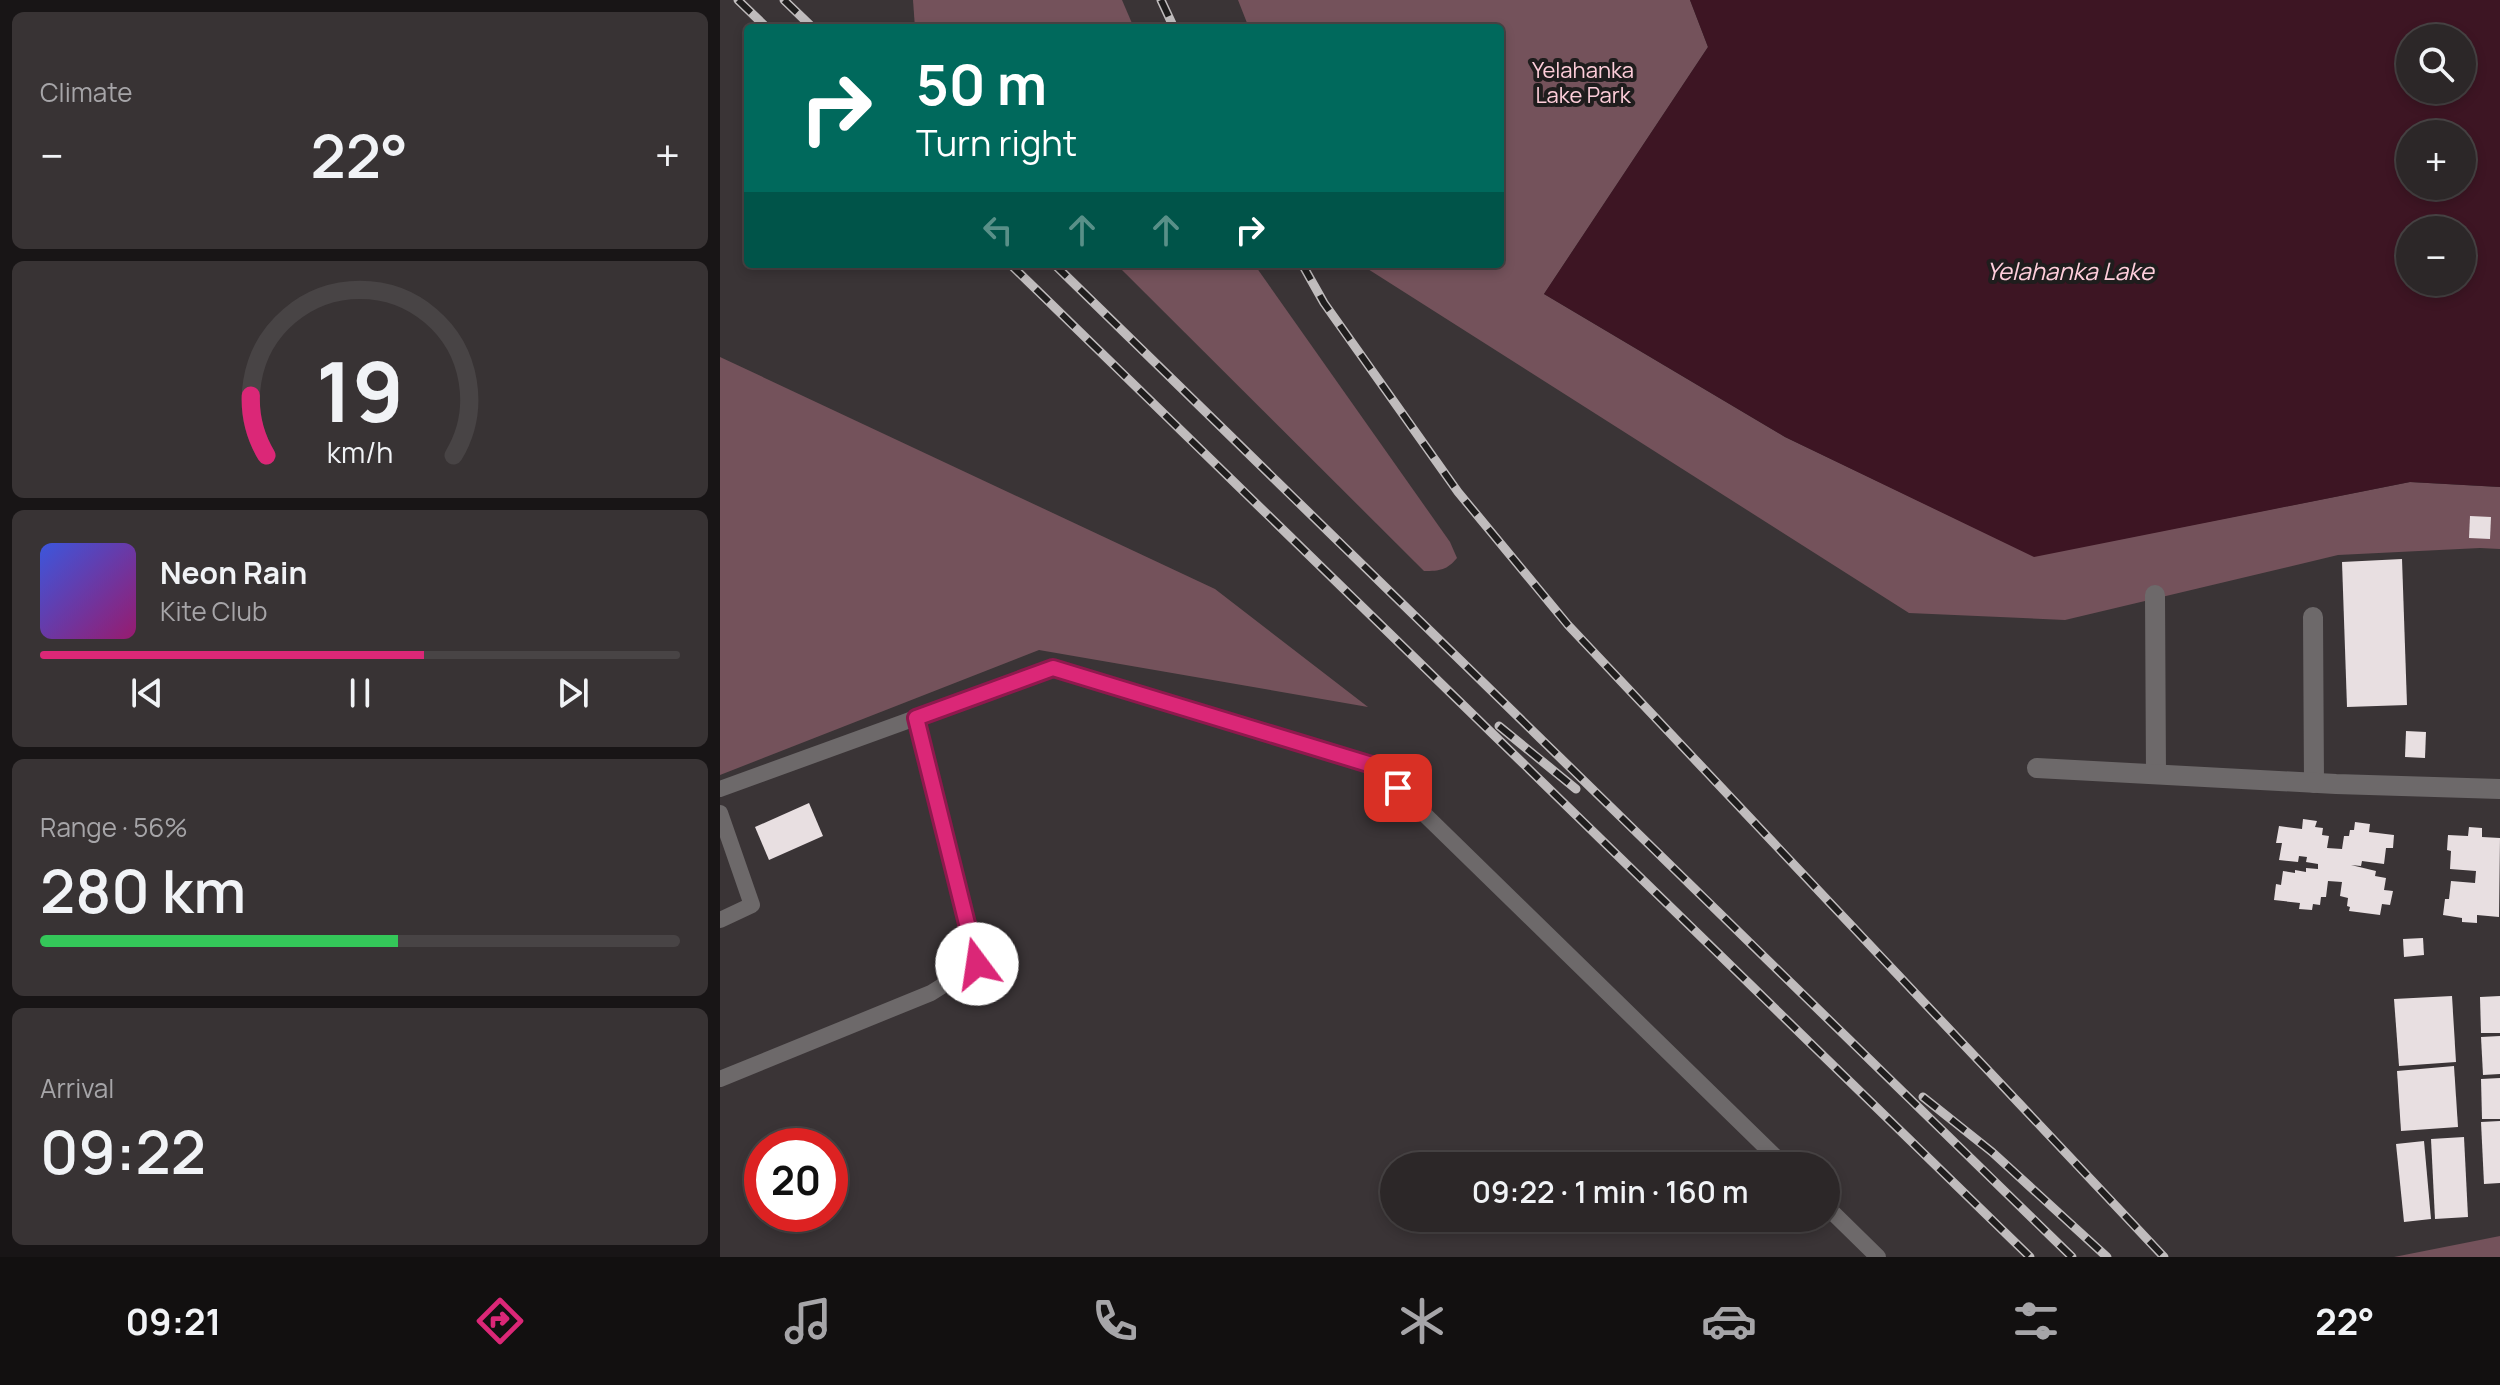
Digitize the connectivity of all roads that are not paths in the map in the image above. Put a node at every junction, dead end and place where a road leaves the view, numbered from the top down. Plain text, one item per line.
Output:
1 (2155, 595) dead end
2 (2313, 617) dead end
3 (916, 718) junction
4 (2037, 768) dead end
5 (2156, 774) junction
6 (2314, 783) junction
7 (720, 789) edge
8 (2500, 789) edge
9 (720, 813) edge
10 (720, 920) edge
11 (720, 1079) edge
12 (1771, 1152) edge
13 (1840, 1220) edge
14 (1878, 1257) edge

1 - 5 street
2 - 6 street
3 - 7 lane
3 - 11 lane
3 - 12 lane
4 - 5 street
5 - 6 street
6 - 8 street
9 - 10 lane
13 - 14 lane

